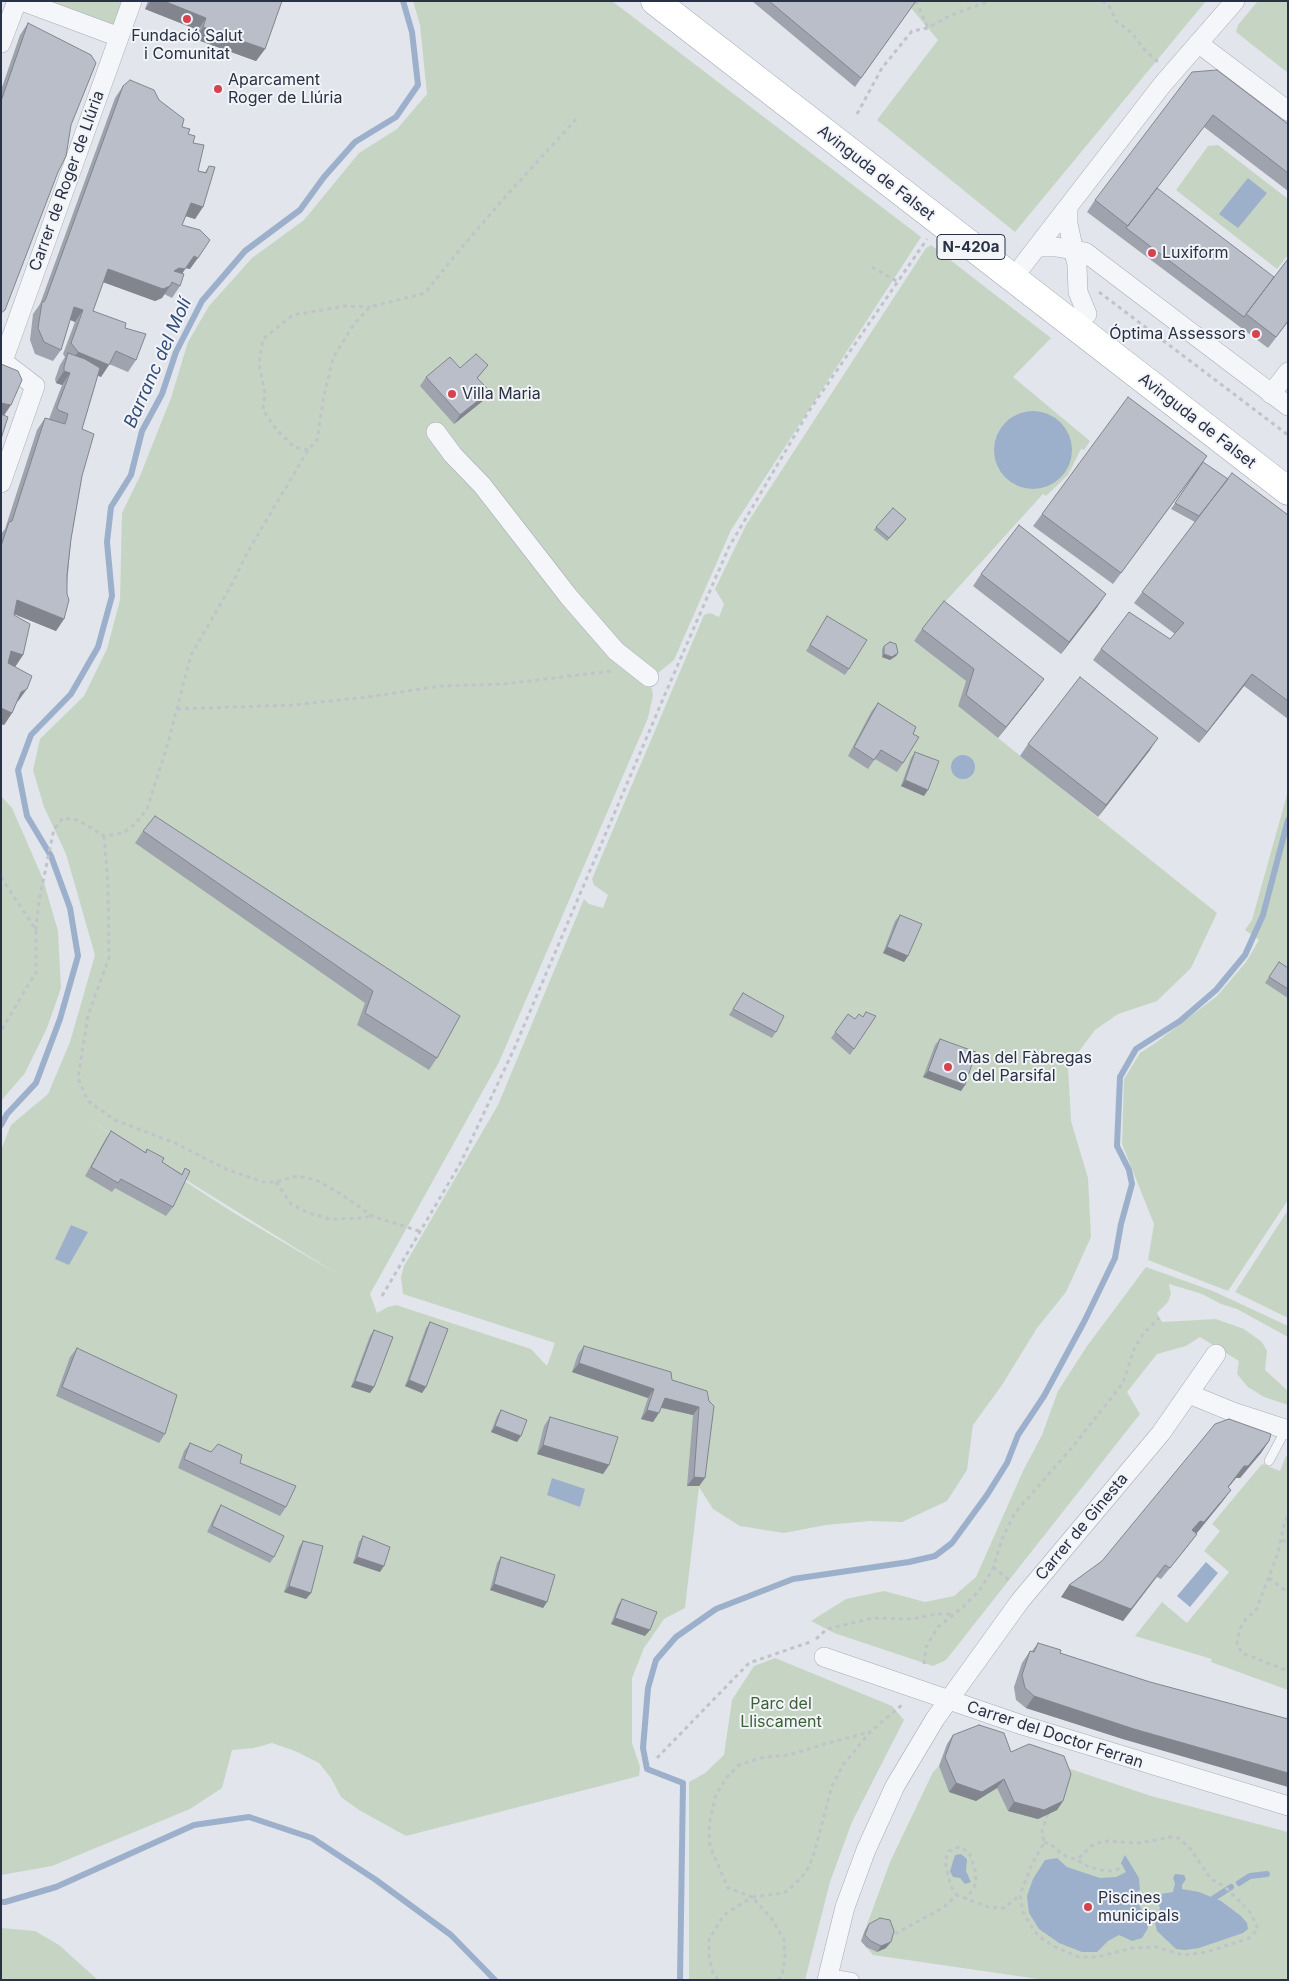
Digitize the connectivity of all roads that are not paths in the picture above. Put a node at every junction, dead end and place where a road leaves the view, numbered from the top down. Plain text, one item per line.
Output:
1 (16, 1) edge
2 (22, 1) edge
3 (132, 1) edge
4 (655, 1) edge
5 (683, 1) edge
6 (1235, 1) edge
7 (119, 37) junction
8 (1, 43) edge
9 (1198, 43) junction
10 (1288, 111) edge
11 (1068, 207) junction
12 (1073, 250) junction
13 (1031, 256) junction
14 (1092, 302) junction
15 (2, 360) edge
16 (1288, 372) edge
17 (1271, 394) junction
18 (1288, 406) edge
19 (436, 432) dead end
20 (1288, 468) edge
21 (1, 483) edge
22 (1288, 491) edge
23 (643, 672) road end
24 (1216, 1354) dead end
25 (1189, 1394) junction
26 (1287, 1430) edge
27 (1269, 1461) edge
28 (824, 1657) dead end
29 (948, 1701) junction
30 (1288, 1806) edge
31 (827, 1978) edge
32 (852, 1980) edge

1 - 8 street
2 - 7 street
3 - 7 street, Carrer de Roger de Llúria
4 - 22 main road, Avinguda de Falset / N-420a
5 - 13 main road, Avinguda de Falset / N-420a
6 - 9 street
7 - 15 street, Carrer de Roger de Llúria
9 - 10 street
9 - 11 street
11 - 12 street
11 - 13 street
12 - 13 street
12 - 14 street
12 - 17 street
13 - 14 main road, Avinguda de Falset / N-420a
14 - 20 main road, Avinguda de Falset / N-420a
15 - 21 street
16 - 17 street
17 - 18 street
19 - 23 street
24 - 25 street, Carrer de Ginesta
25 - 26 street
25 - 29 street, Carrer de Ginesta
26 - 27 lane
28 - 29 street, Carrer del Doctor Ferran
29 - 30 street, Carrer del Doctor Ferran
29 - 31 street, Carrer de Ginesta
31 - 32 street

